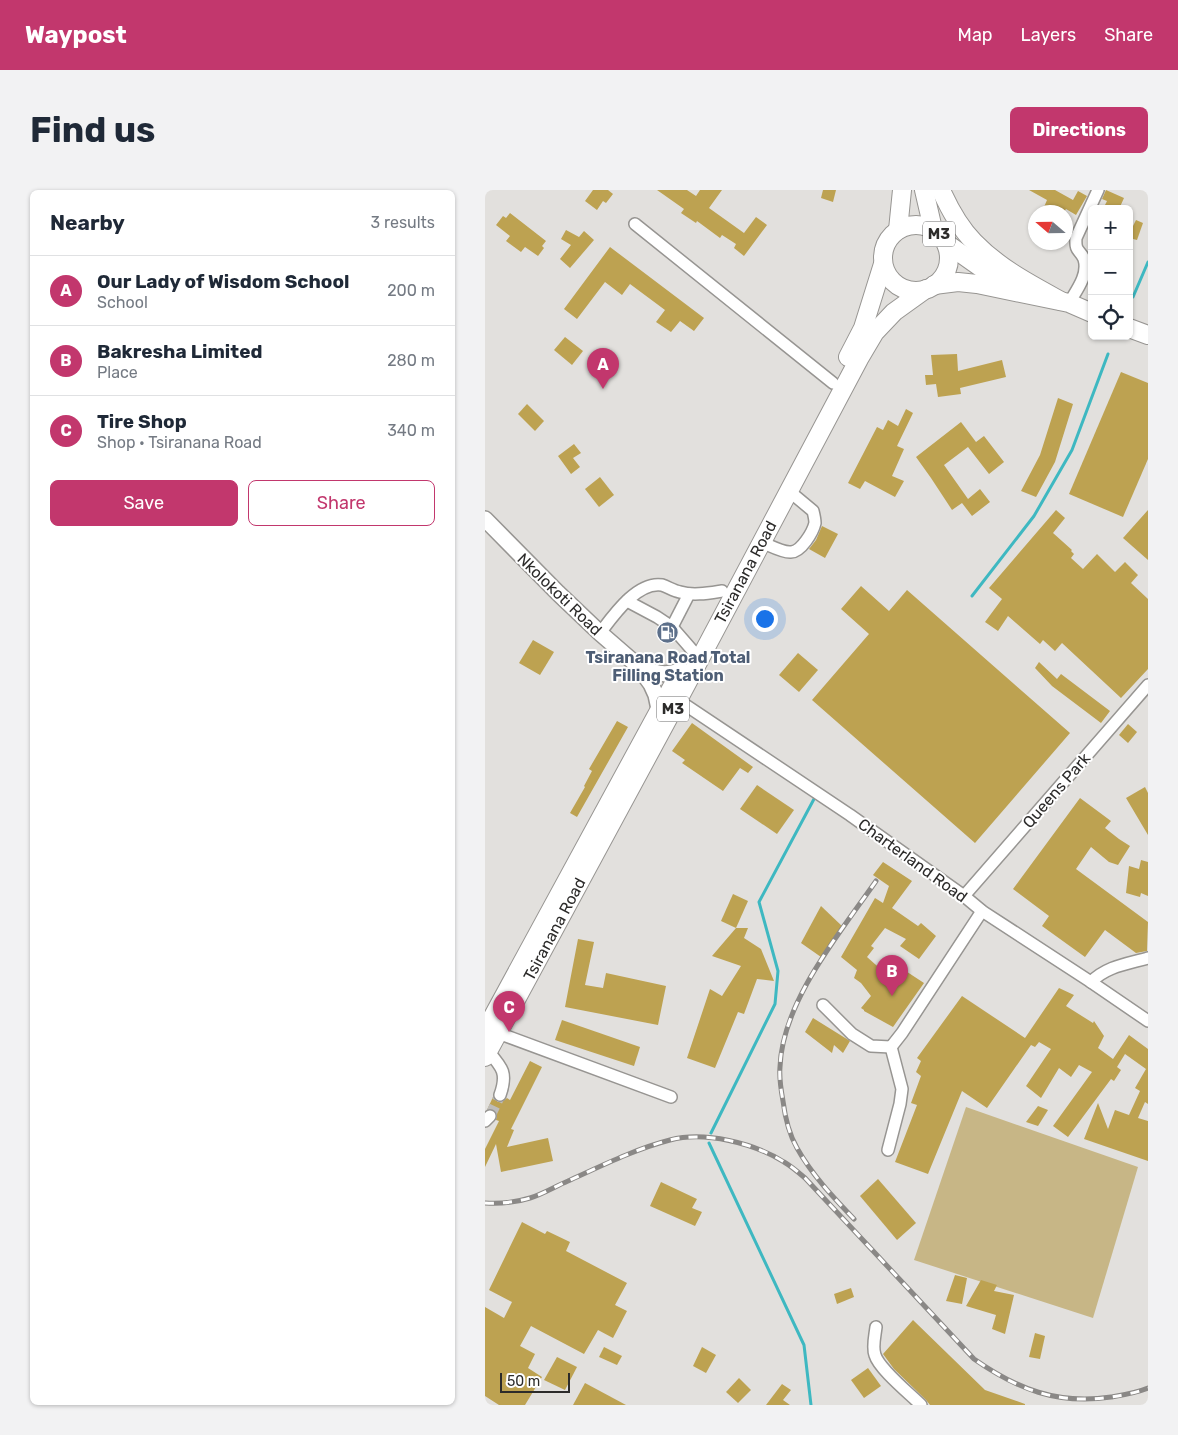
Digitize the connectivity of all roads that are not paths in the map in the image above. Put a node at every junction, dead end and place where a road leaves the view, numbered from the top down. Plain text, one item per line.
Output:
1 (902, 190) edge
2 (924, 190) edge
3 (941, 190) edge
4 (1098, 190) edge
5 (635, 224) dead end
6 (933, 229) junction
7 (898, 230) junction
8 (946, 243) junction
9 (883, 264) junction
10 (930, 287) junction
11 (1034, 296) junction
12 (1065, 302) junction
13 (1088, 311) edge
14 (1133, 329) edge
15 (1148, 335) edge
16 (833, 383) junction
17 (789, 491) junction
18 (485, 519) edge
19 (761, 542) junction
20 (722, 591) junction
21 (689, 594) junction
22 (627, 601) junction
23 (672, 626) junction
24 (600, 633) junction
25 (692, 650) junction
26 (638, 666) junction
27 (682, 670) junction
28 (1148, 684) edge
29 (678, 700) junction
30 (659, 709) junction
31 (964, 896) junction
32 (982, 911) junction
33 (1148, 958) edge
34 (1091, 982) junction
35 (823, 1005) dead end
36 (1148, 1020) edge
37 (492, 1032) edge
38 (891, 1047) junction
39 (487, 1054) edge
40 (500, 1095) tunnel mouth
41 (671, 1097) dead end
42 (889, 1150) dead end
43 (876, 1327) dead end
44 (921, 1405) edge

1 - 7 highway, M3
2 - 6 highway, M3
3 - 12 highway
4 - 12 street
5 - 16 street
6 - 7 highway, M3
6 - 8 highway, M3
7 - 9 highway, M3
8 - 10 highway, M3
8 - 11 highway, M3
9 - 10 highway, M3
9 - 16 highway, Tsiranana Road / M3
10 - 11 highway, M3
10 - 17 highway, Tsiranana Road / M3
11 - 12 highway, M3
12 - 13 highway, M3
14 - 15 highway
16 - 20 highway, Tsiranana Road / M3
17 - 19 highway, Tsiranana Road / M3
17 - 19 street
18 - 24 main road, Nkolokoti Road
19 - 29 highway, Tsiranana Road / M3
20 - 21 street
20 - 25 highway, Tsiranana Road / M3
21 - 22 street
21 - 23 street
22 - 23 street
22 - 24 street
23 - 25 street
24 - 26 main road, Nkolokoti Road
25 - 27 highway, Tsiranana Road / M3
26 - 27 main road, Nkolokoti Road
26 - 30 main road, Nkolokoti Road
27 - 30 highway, Tsiranana Road / M3
28 - 31 street, Queens Park
29 - 31 street, Charterland Road
29 - 37 highway, Tsiranana Road / M3
30 - 37 highway, Tsiranana Road / M3
31 - 32 street, Charterland Road
32 - 34 street, Charterland Road
32 - 38 street
33 - 34 street
34 - 36 street, Charterland Road
35 - 38 street
37 - 39 highway, Tsiranana Road / M3
37 - 41 street
38 - 42 street
39 - 40 street
43 - 44 street

